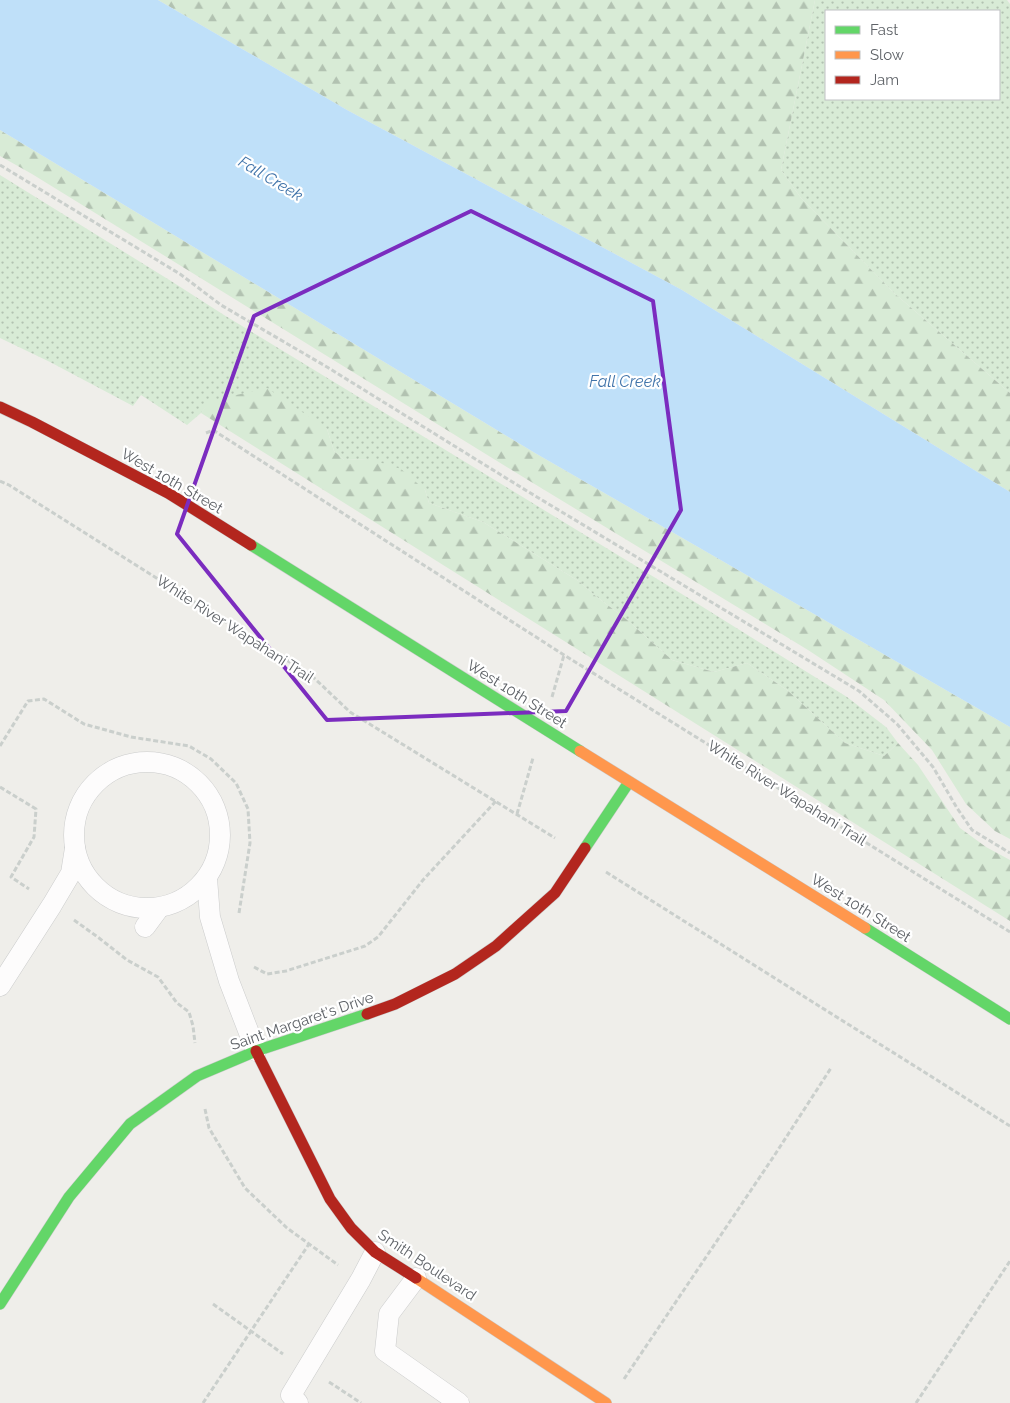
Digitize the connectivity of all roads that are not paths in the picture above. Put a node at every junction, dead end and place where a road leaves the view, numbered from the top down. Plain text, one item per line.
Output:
1 (0, 407) edge
2 (629, 782) junction
3 (75, 846) junction
4 (207, 878) junction
5 (159, 908) junction
6 (145, 928) dead end
7 (0, 986) edge
8 (1010, 1019) edge
9 (256, 1051) junction
10 (375, 1252) junction
11 (416, 1278) junction
12 (0, 1304) edge
13 (291, 1400) edge
14 (459, 1403) edge
15 (606, 1403) edge

1 - 2 street, West 10th Street
2 - 8 street, West 10th Street
2 - 9 street, Saint Margaret's Drive
3 - 4 lane
3 - 5 lane
3 - 7 lane
4 - 5 lane
4 - 9 lane
5 - 6 lane
9 - 10 street, Smith Boulevard
9 - 12 street, Saint Margaret's Drive
10 - 11 street, Smith Boulevard
10 - 13 lane
11 - 14 lane
11 - 15 street, Smith Boulevard

